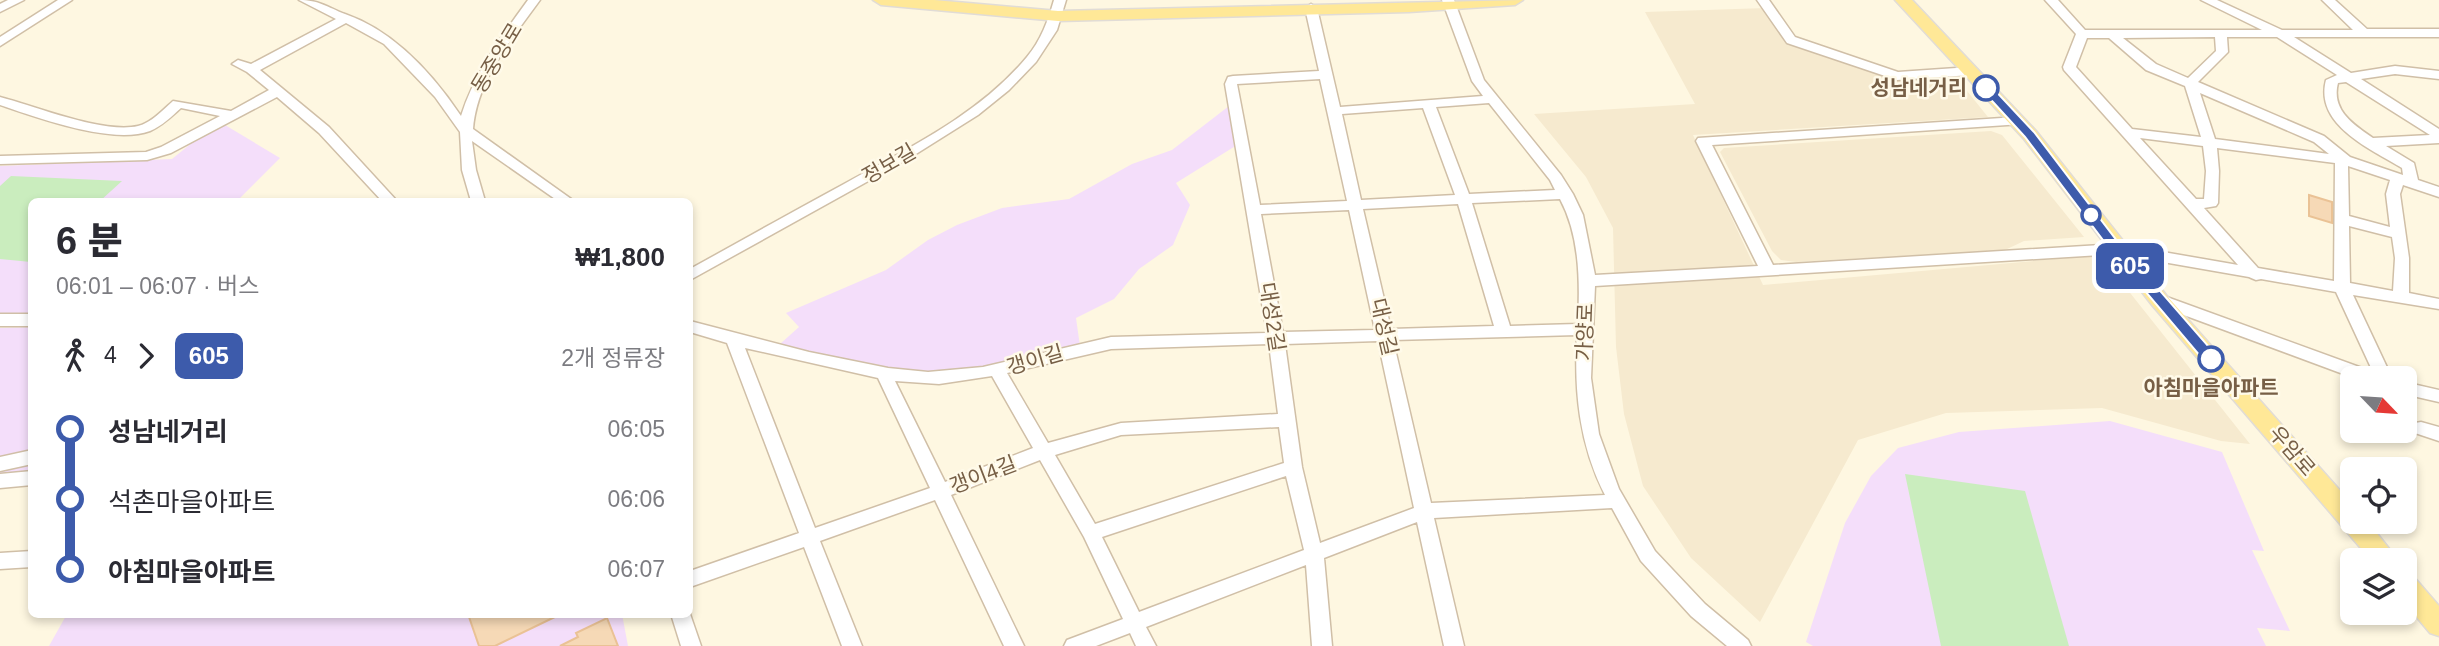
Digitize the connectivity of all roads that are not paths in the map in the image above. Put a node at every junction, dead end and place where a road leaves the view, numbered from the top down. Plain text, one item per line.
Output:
1 (18, 0) edge
2 (66, 0) edge
3 (305, 0) edge
4 (534, 0) edge
5 (881, 0) edge
6 (1498, 0) edge
7 (1515, 0) edge
8 (1763, 0) edge
9 (1903, 0) edge
10 (2051, 0) edge
11 (2207, 0) edge
12 (2329, 0) edge
13 (1448, 2) edge
14 (1411, 4) edge
15 (0, 8) edge
16 (1059, 8) edge
17 (1311, 8) junction
18 (347, 18) junction
19 (2363, 32) junction
20 (2279, 33) junction
21 (2439, 33) edge
22 (2082, 34) junction
23 (2221, 34) junction
24 (2114, 36) junction
25 (0, 42) edge
26 (238, 64) dead end
27 (253, 69) junction
28 (1971, 71) junction
29 (1325, 75) junction
30 (2439, 75) edge
31 (2348, 76) junction
32 (2190, 83) junction
33 (278, 92) junction
34 (1489, 99) junction
35 (0, 101) edge
36 (1429, 105) junction
37 (1334, 111) junction
38 (233, 115) junction
39 (2017, 121) junction
40 (464, 129) junction
41 (2125, 132) junction
42 (2439, 137) edge
43 (2211, 143) junction
44 (2370, 143) junction
45 (0, 160) edge
46 (2345, 160) junction
47 (2411, 182) junction
48 (2439, 192) edge
49 (1566, 194) junction
50 (387, 198) edge
51 (477, 198) edge
52 (562, 198) edge
53 (1463, 198) junction
54 (1356, 204) junction
55 (2190, 204) junction
56 (1255, 210) junction
57 (2342, 219) junction
58 (2397, 234) junction
59 (2116, 249) junction
60 (1769, 272) junction
61 (693, 273) edge
62 (2256, 275) junction
63 (1588, 281) junction
64 (2342, 288) junction
65 (2401, 298) junction
66 (2159, 300) junction
67 (2439, 304) edge
68 (0, 320) edge
69 (28, 320) edge
70 (693, 327) edge
71 (1585, 329) junction
72 (1504, 332) junction
73 (1386, 336) junction
74 (1276, 338) junction
75 (733, 341) junction
76 (2378, 366) edge
77 (2340, 367) edge
78 (997, 370) junction
79 (883, 372) junction
80 (2417, 391) edge
81 (2439, 396) edge
82 (1286, 420) junction
83 (2421, 428) dead end
84 (2439, 433) edge
85 (1044, 452) junction
86 (28, 458) edge
87 (0, 464) edge
88 (1293, 467) junction
89 (28, 478) edge
90 (0, 481) edge
91 (939, 492) junction
92 (1618, 501) junction
93 (2340, 506) edge
94 (1424, 511) junction
95 (1091, 533) junction
96 (2364, 534) edge
97 (808, 537) junction
98 (2376, 548) edge
99 (1314, 555) junction
100 (28, 559) edge
101 (0, 561) edge
102 (693, 578) edge
103 (2417, 599) edge
104 (681, 618) edge
105 (1135, 624) junction
106 (2439, 625) edge
107 (691, 646) edge
108 (852, 646) edge
109 (1014, 646) edge
110 (1074, 646) edge
111 (1146, 646) edge
112 (1322, 646) edge
113 (1454, 646) edge
114 (1741, 646) edge

1 - 15 street
2 - 25 street
3 - 18 street
4 - 40 street, 동중앙로
5 - 16 main road
6 - 7 main road
6 - 13 main road
8 - 28 street
9 - 28 main road, 우암로
10 - 22 street
11 - 20 street
12 - 19 street
13 - 14 main road
13 - 34 street, 가양로
14 - 17 main road
16 - 17 main road
16 - 61 street, 정보길
17 - 29 street, 대성길
18 - 27 street
18 - 40 street
19 - 20 street
19 - 21 street
20 - 23 street
20 - 31 street
22 - 24 street
22 - 41 street
23 - 24 street
23 - 32 street
24 - 32 street
26 - 27 street
27 - 33 street
28 - 39 main road, 우암로
29 - 37 street, 대성길
29 - 56 street, 대성2길
30 - 31 street
31 - 42 street
31 - 44 street
32 - 43 street
32 - 46 street
33 - 38 street
33 - 50 street
34 - 36 street
34 - 49 street, 가양로
35 - 38 street
36 - 37 street
36 - 53 street
37 - 54 street, 대성길
38 - 45 street
39 - 59 main road, 우암로
39 - 60 street
40 - 51 street, 동중앙로
40 - 52 street
41 - 43 street
41 - 55 street
42 - 44 street
43 - 46 street
43 - 55 street
44 - 47 street
46 - 47 street
46 - 57 street
47 - 48 street
47 - 58 street
49 - 53 street
49 - 63 street, 가양로
53 - 54 street
53 - 72 street
54 - 56 street
54 - 73 street, 대성길
55 - 62 street
56 - 74 street, 대성2길
57 - 58 street
57 - 64 street
58 - 65 street
59 - 60 street
59 - 62 street
59 - 66 main road, 우암로
60 - 63 street
62 - 64 street
63 - 71 street, 가양로
64 - 65 street
64 - 76 street
65 - 67 street
66 - 77 street
66 - 93 main road, 우암로
68 - 69 street
70 - 75 street, 갱이길
71 - 72 street, 갱이길
71 - 92 street, 가양로
72 - 73 street, 갱이길
73 - 74 street, 갱이길
73 - 94 street, 대성길
74 - 78 street, 갱이길
74 - 82 street, 대성2길
75 - 79 street, 갱이길
75 - 97 street
78 - 79 street, 갱이길
78 - 85 street
79 - 91 street
80 - 81 street
82 - 85 street, 갱이4길
82 - 88 street, 대성2길
83 - 84 street
85 - 91 street, 갱이4길
85 - 95 street
86 - 87 street
88 - 95 street
88 - 99 street, 대성2길
89 - 90 street
91 - 97 street, 갱이4길
91 - 109 street
92 - 94 street
92 - 114 street, 가양로
94 - 99 street
94 - 113 street, 대성길
95 - 105 street
96 - 98 main road, 우암로
97 - 102 street, 갱이4길
97 - 108 street
99 - 105 street
99 - 112 street, 대성2길
100 - 101 street
103 - 106 main road
104 - 107 street
105 - 110 street
105 - 111 street

